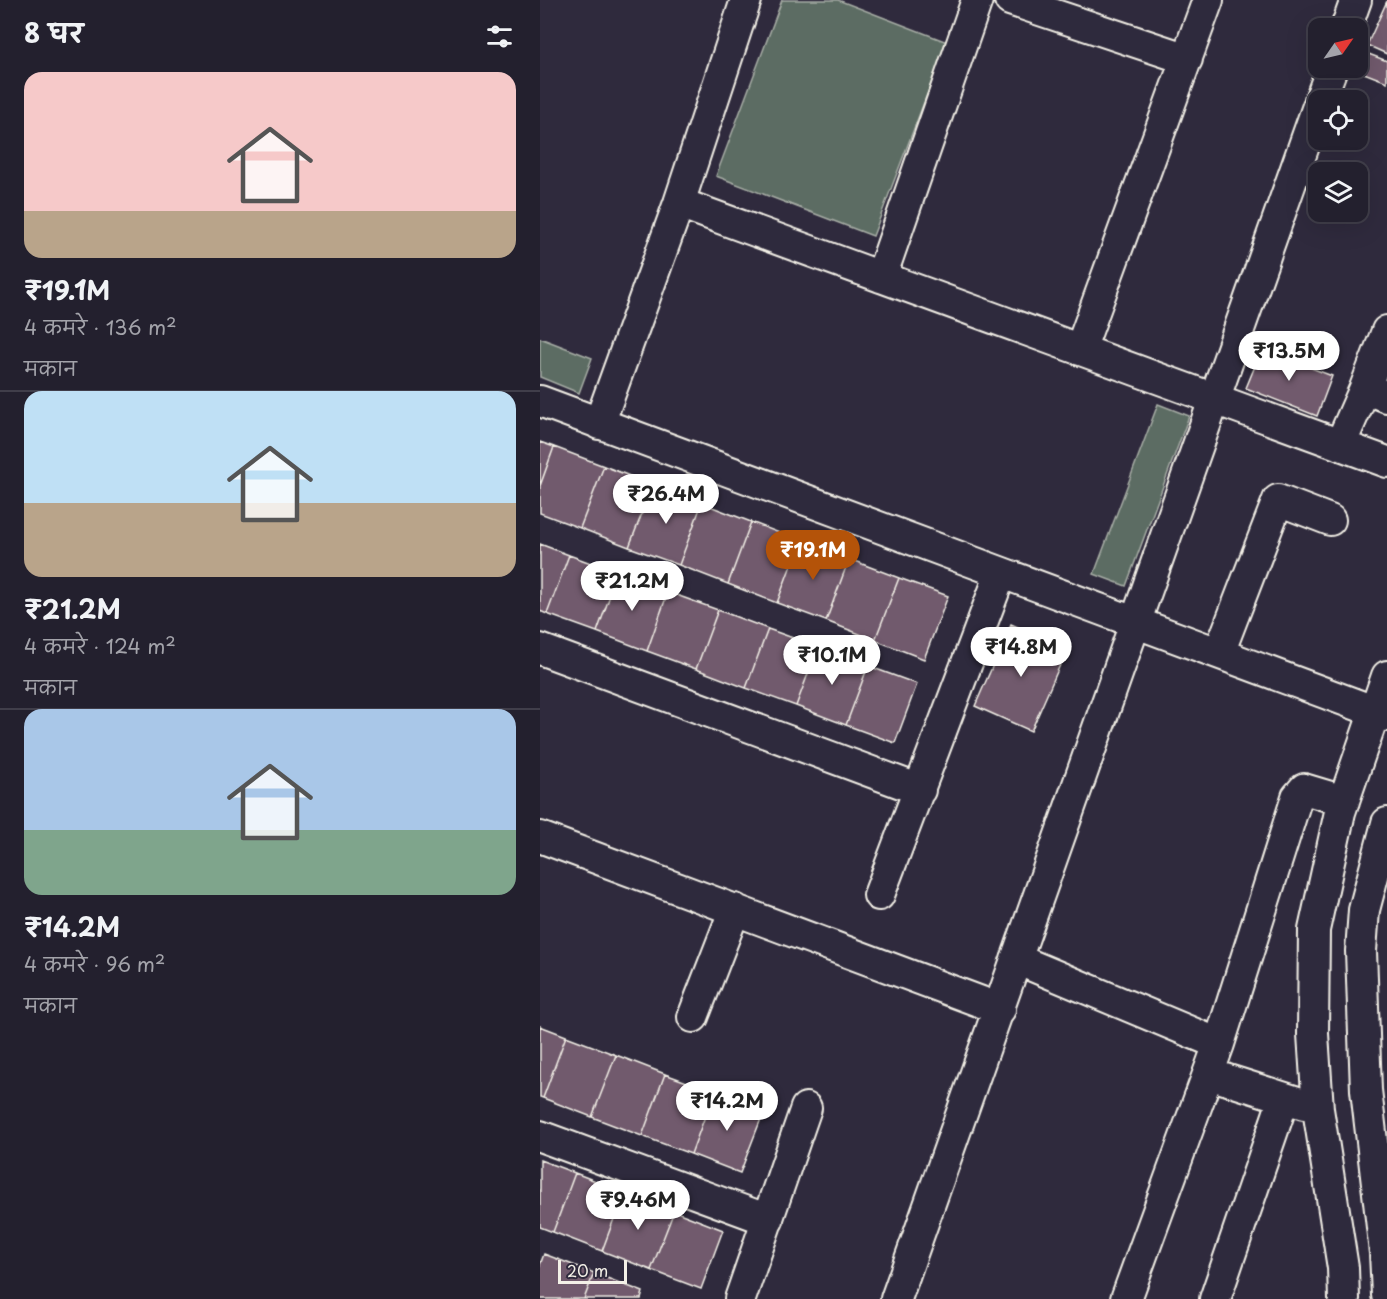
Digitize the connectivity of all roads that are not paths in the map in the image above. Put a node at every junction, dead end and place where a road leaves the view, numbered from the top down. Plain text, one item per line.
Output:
1 (746, 0) edge
2 (977, 0) edge
3 (1010, 0) edge
4 (1208, 0) edge
5 (1356, 0) edge
6 (1350, 18) edge
7 (1187, 59) junction
8 (1308, 134) edge
9 (679, 203) junction
10 (881, 277) junction
11 (1387, 331) edge
12 (1080, 350) junction
13 (1376, 392) edge
14 (1214, 400) junction
15 (540, 401) edge
16 (599, 424) junction
17 (1340, 445) junction
18 (1387, 462) edge
19 (1330, 520) dead end
20 (1001, 573) junction
21 (1136, 623) junction
22 (540, 649) edge
23 (1219, 653) junction
24 (1387, 676) edge
25 (1381, 713) edge
26 (920, 790) junction
27 (1344, 801) junction
28 (1387, 823) edge
29 (540, 837) edge
30 (879, 895) dead end
31 (735, 909) junction
32 (1016, 959) junction
33 (1000, 1009) junction
34 (693, 1017) dead end
35 (1220, 1044) junction
36 (1209, 1074) junction
37 (1284, 1098) junction
38 (806, 1108) dead end
39 (1318, 1109) junction
40 (540, 1136) edge
41 (768, 1220) junction
42 (1387, 1295) edge
43 (740, 1299) edge
44 (896, 1299) edge
45 (1126, 1299) edge
46 (1215, 1299) edge
47 (1344, 1299) edge

1 - 9 street
2 - 10 street
3 - 7 street
4 - 7 street
5 - 6 street
7 - 12 street
8 - 14 street
9 - 10 street
9 - 16 street
10 - 12 street
11 - 13 street
12 - 14 street
13 - 17 street
14 - 17 street
14 - 21 street
15 - 16 street
16 - 20 street
17 - 18 street
19 - 23 street
20 - 21 street
20 - 26 street
21 - 23 street
21 - 32 street
22 - 26 street
23 - 25 street
24 - 25 street
25 - 27 street
26 - 30 street
27 - 35 street
27 - 39 street
28 - 42 street
29 - 31 street
31 - 33 street
31 - 34 street
32 - 33 street
32 - 35 street
33 - 44 street
35 - 36 street
36 - 37 street
36 - 45 street
37 - 39 street
37 - 46 street
38 - 41 street
39 - 47 street
40 - 41 street
41 - 43 street

